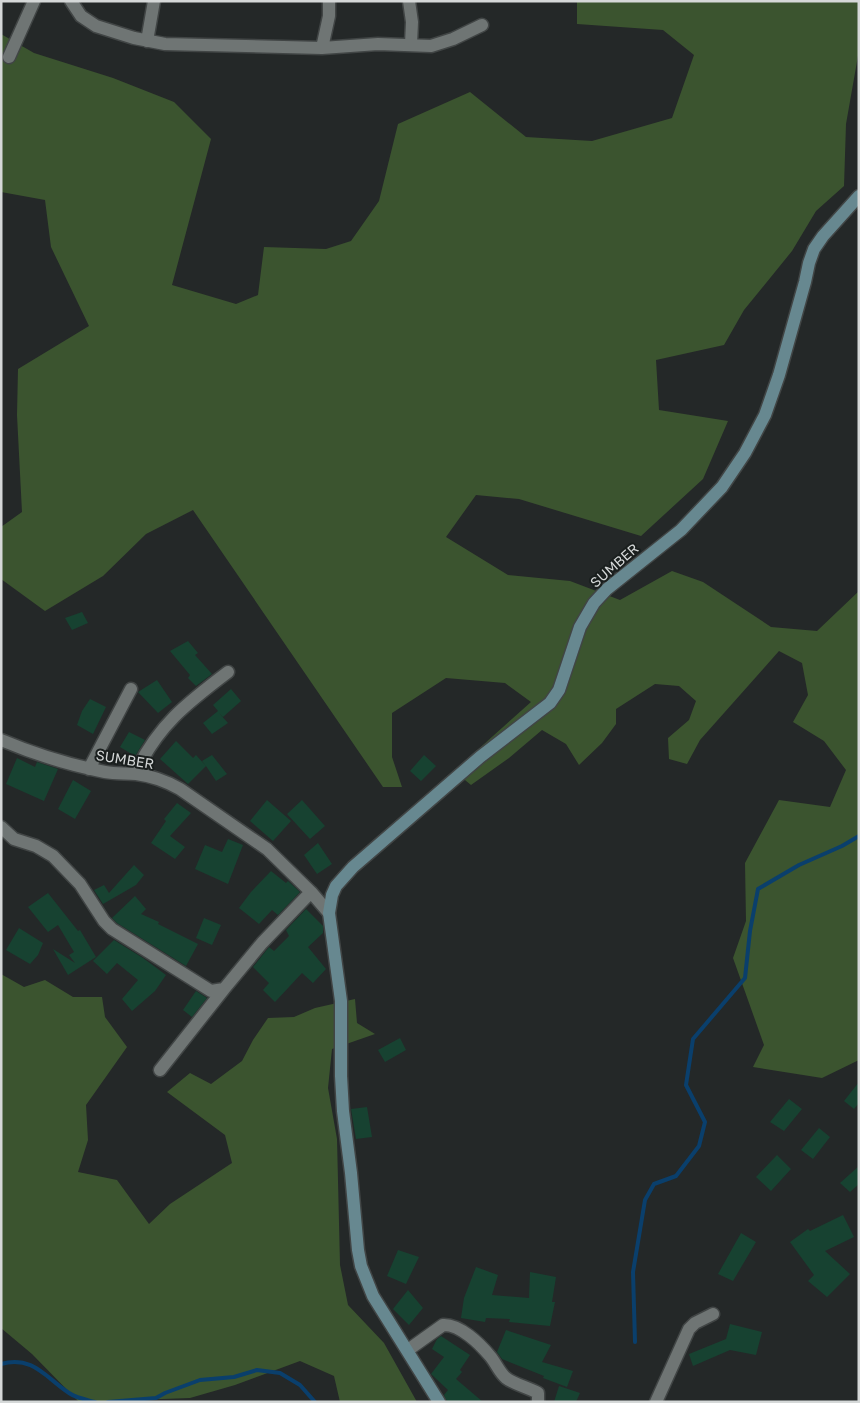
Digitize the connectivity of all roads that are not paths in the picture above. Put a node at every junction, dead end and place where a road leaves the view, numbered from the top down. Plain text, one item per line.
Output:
1 (34, 1) edge
2 (71, 1) edge
3 (154, 1) edge
4 (329, 1) edge
5 (409, 1) edge
6 (482, 25) dead end
7 (148, 41) junction
8 (411, 44) junction
9 (322, 48) junction
10 (9, 57) dead end
11 (859, 196) edge
12 (228, 672) dead end
13 (131, 689) dead end
14 (3, 743) edge
15 (89, 769) junction
16 (135, 774) junction
17 (1, 827) edge
18 (311, 892) junction
19 (329, 913) junction
20 (224, 990) junction
21 (160, 1070) dead end
22 (713, 1314) dead end
23 (408, 1350) junction
24 (439, 1402) edge
25 (538, 1402) edge
26 (656, 1402) edge

1 - 10 street
2 - 7 street
3 - 7 street
4 - 9 street
5 - 8 street
6 - 8 street
7 - 9 street
8 - 9 street
11 - 19 street, SUMBER
12 - 16 street
13 - 15 street
14 - 15 street, SUMBER
15 - 16 street, SUMBER
16 - 18 street, SUMBER
17 - 20 street
18 - 19 street, SUMBER
18 - 20 street
19 - 23 street
20 - 21 street
22 - 26 street
23 - 24 street
23 - 25 street

